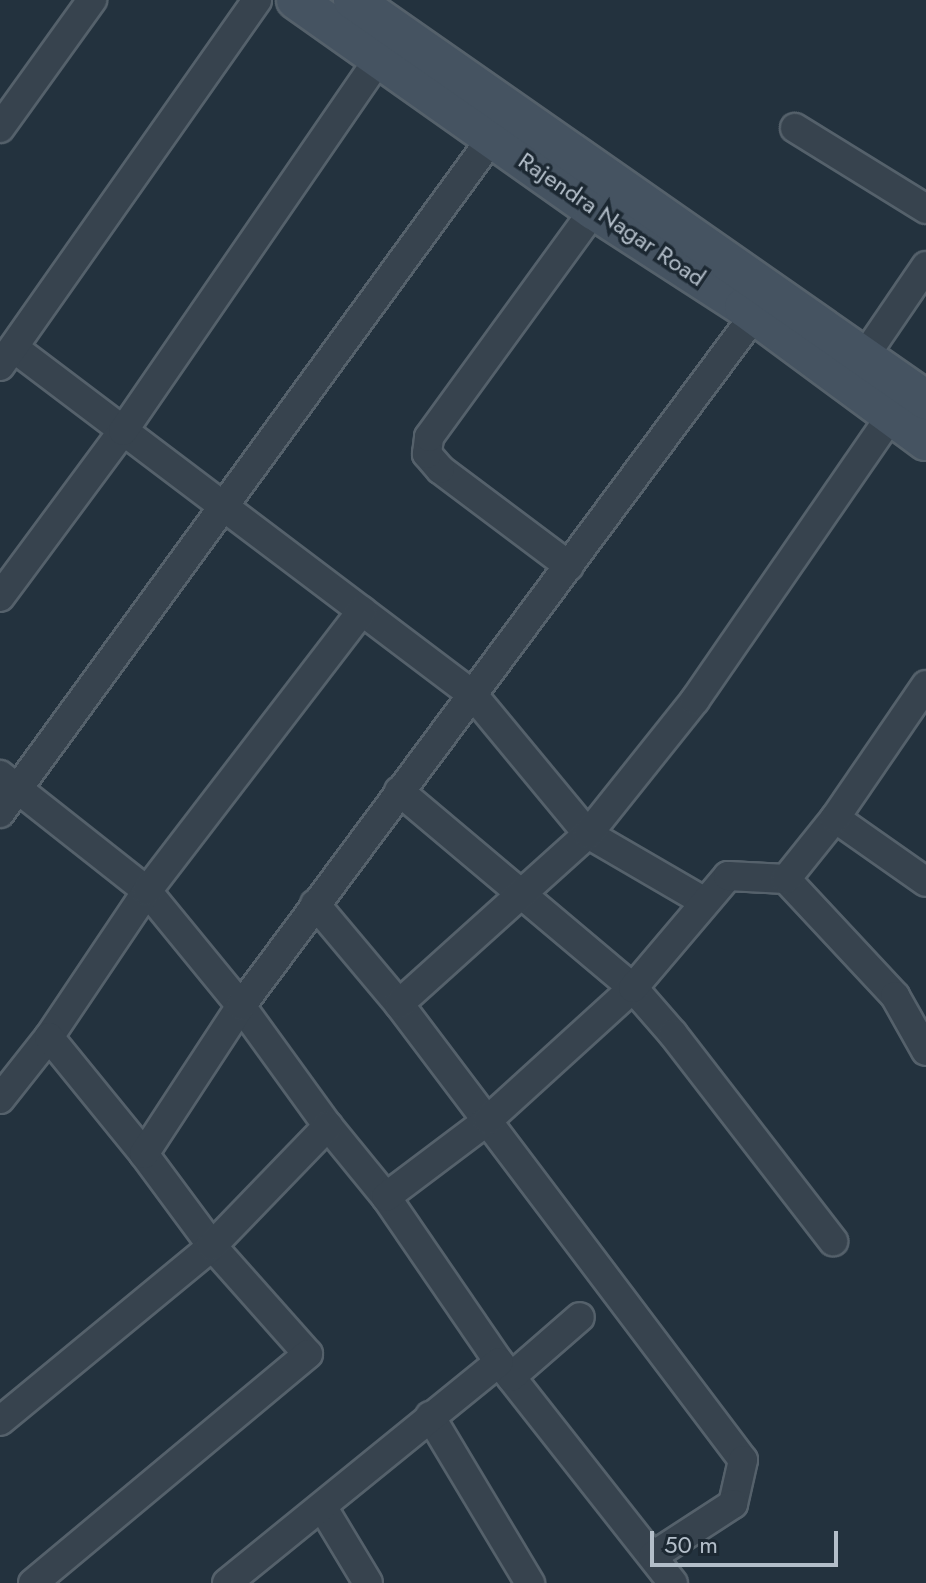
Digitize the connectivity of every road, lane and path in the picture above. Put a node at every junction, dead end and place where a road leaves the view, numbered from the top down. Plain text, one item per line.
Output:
1 (92, 0) edge
2 (257, 0) edge
3 (296, 0) edge
4 (353, 0) edge
5 (379, 58) junction
6 (0, 128) edge
7 (795, 128) dead end
8 (492, 138) junction
9 (926, 209) edge
10 (594, 210) junction
11 (926, 266) edge
12 (763, 305) junction
13 (823, 348) junction
14 (7, 357) edge
15 (864, 357) junction
16 (926, 400) edge
17 (891, 416) junction
18 (123, 431) junction
19 (926, 441) edge
20 (222, 508) junction
21 (569, 566) junction
22 (0, 597) edge
23 (362, 611) junction
24 (926, 685) edge
25 (473, 695) junction
26 (9, 781) edge
27 (399, 791) junction
28 (0, 813) edge
29 (835, 818) junction
30 (588, 834) junction
31 (786, 879) junction
32 (926, 882) edge
33 (147, 891) junction
34 (524, 894) junction
35 (705, 902) junction
36 (315, 904) junction
37 (633, 988) junction
38 (399, 1004) junction
39 (241, 1006) junction
40 (49, 1037) junction
41 (926, 1051) edge
42 (0, 1099) edge
43 (488, 1120) junction
44 (328, 1126) junction
45 (144, 1154) junction
46 (386, 1197) junction
47 (833, 1241) dead end
48 (212, 1246) junction
49 (580, 1317) dead end
50 (505, 1369) junction
51 (430, 1416) junction
52 (0, 1421) edge
53 (323, 1508) junction
54 (653, 1556) junction
55 (33, 1583) edge
56 (227, 1583) edge
57 (368, 1583) edge
58 (530, 1583) edge
59 (673, 1583) edge

1 - 6 street
2 - 14 street
3 - 5 main road, Rajendra Nagar Road
4 - 12 main road, Rajendra Nagar Road
5 - 8 main road, Rajendra Nagar Road
5 - 18 street
7 - 9 street
8 - 10 main road, Rajendra Nagar Road
8 - 20 street
10 - 12 main road, Rajendra Nagar Road
10 - 21 street
11 - 15 street
12 - 13 main road, Rajendra Nagar Road
12 - 21 street
13 - 15 main road, Rajendra Nagar Road
13 - 17 main road, Rajendra Nagar Road
14 - 18 street
15 - 16 main road, Rajendra Nagar Road
17 - 19 main road, Rajendra Nagar Road
17 - 30 street
18 - 20 street
18 - 22 street
20 - 23 street
20 - 26 street
21 - 25 street
23 - 25 street
23 - 33 street
24 - 29 street
25 - 27 street
25 - 30 street
26 - 28 street
26 - 33 street
27 - 34 street
27 - 36 street
29 - 31 street
29 - 32 street
30 - 34 street
30 - 35 street
31 - 35 street
31 - 41 street
33 - 39 street
33 - 40 street
34 - 37 street
34 - 38 street
35 - 37 street
36 - 38 street
36 - 39 street
37 - 43 street
37 - 47 street
38 - 43 street
39 - 44 street
39 - 45 street
40 - 42 street
40 - 45 street
43 - 46 street
43 - 54 street
44 - 46 street
44 - 48 street
45 - 48 street
46 - 50 street
48 - 52 street
48 - 55 street
49 - 50 street
50 - 51 street
50 - 54 street
51 - 53 street
51 - 58 street
53 - 56 street
53 - 57 street
54 - 59 street

